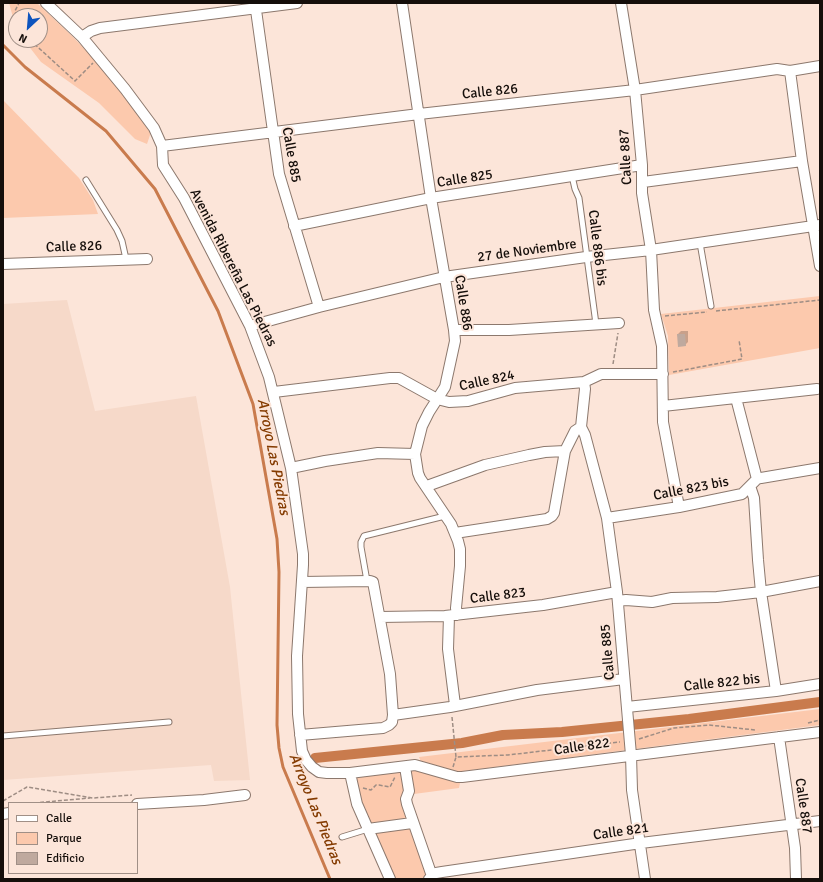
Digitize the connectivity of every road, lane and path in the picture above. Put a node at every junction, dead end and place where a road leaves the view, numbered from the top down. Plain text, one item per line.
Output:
1 (46, 3) edge
2 (297, 3) edge
3 (402, 3) edge
4 (621, 3) edge
5 (255, 6) edge
6 (82, 37) junction
7 (39, 48) edge
8 (94, 62) dead end
9 (820, 66) edge
10 (790, 71) junction
11 (635, 90) junction
12 (419, 114) junction
13 (273, 132) junction
14 (162, 146) junction
15 (802, 161) junction
16 (642, 165) junction
17 (572, 176) junction
18 (86, 180) dead end
19 (643, 182) junction
20 (431, 198) junction
21 (294, 226) junction
22 (816, 226) edge
23 (700, 243) junction
24 (651, 250) junction
25 (586, 257) junction
26 (147, 259) dead end
27 (126, 260) junction
28 (3, 264) edge
29 (820, 266) edge
30 (444, 277) junction
31 (820, 300) edge
32 (711, 306) dead end
33 (319, 307) junction
34 (655, 314) junction
35 (619, 323) joint
36 (596, 324) junction
37 (250, 326) junction
38 (454, 330) junction
39 (739, 340) dead end
40 (612, 374) junction
41 (663, 374) junction
42 (584, 382) junction
43 (274, 392) junction
44 (819, 393) edge
45 (736, 398) junction
46 (437, 399) junction
47 (663, 406) junction
48 (581, 427) junction
49 (565, 451) junction
50 (416, 454) junction
51 (291, 468) junction
52 (820, 468) edge
53 (754, 483) junction
54 (427, 486) junction
55 (679, 507) junction
56 (445, 516) junction
57 (608, 518) junction
58 (455, 533) junction
59 (367, 581) junction
60 (820, 581) edge
61 (302, 582) junction
62 (761, 592) junction
63 (617, 596) junction
64 (453, 615) junction
65 (380, 618) junction
66 (624, 679) junction
67 (820, 684) edge
68 (776, 691) junction
69 (452, 706) junction
70 (628, 711) junction
71 (394, 715) junction
72 (169, 722) dead end
73 (820, 732) edge
74 (300, 735) junction
75 (3, 736) edge
76 (779, 737) junction
77 (456, 755) dead end
78 (631, 755) junction
79 (401, 769) junction
80 (350, 773) junction
81 (358, 787) dead end
82 (245, 795) dead end
83 (93, 798) junction
84 (134, 800) edge
85 (3, 801) edge
86 (46, 802) edge
87 (820, 821) edge
88 (412, 823) junction
89 (792, 825) junction
90 (368, 829) junction
91 (342, 837) dead end
92 (641, 843) junction
93 (431, 878) edge
94 (390, 879) edge
95 (645, 879) edge
96 (796, 879) edge

1 - 6 street, Avenida Ribereña Las Piedras
2 - 5 street
3 - 12 street, Calle 886
4 - 11 street, Calle 887
5 - 6 street
5 - 13 street, Calle 885
6 - 14 street, Avenida Ribereña Las Piedras
7 - 8 path
9 - 10 street, Calle 826
10 - 11 street, Calle 826
10 - 15 street
11 - 12 street, Calle 826
11 - 16 street, Calle 887
12 - 13 street, Calle 826
12 - 20 street, Calle 886
13 - 14 street, Calle 826
13 - 21 street, Calle 885
14 - 37 street, Avenida Ribereña Las Piedras
15 - 19 street
15 - 22 street
16 - 17 street, Calle 825
16 - 19 street, Calle 887
17 - 20 street, Calle 825
17 - 25 lane, Calle 886 bis
18 - 27 lane
19 - 24 street, Calle 887
20 - 21 street, Calle 825
20 - 30 street, Calle 886
21 - 33 street, Calle 885
22 - 23 street, 27 de Noviembre
22 - 29 street
23 - 24 street, 27 de Noviembre
23 - 32 lane
24 - 25 street, 27 de Noviembre
24 - 34 street, Calle 887
25 - 30 street, 27 de Noviembre
25 - 36 lane, Calle 886 bis
26 - 27 street, Calle 826
27 - 28 street, Calle 826
30 - 33 street, 27 de Noviembre
30 - 38 street, Calle 886
31 - 34 path
33 - 37 street, 27 de Noviembre
34 - 41 street, Calle 887
35 - 36 street
35 - 40 path
36 - 38 street
37 - 43 street, Avenida Ribereña Las Piedras
38 - 46 street, Calle 886
39 - 41 path
40 - 41 street, Calle 824
40 - 42 street, Calle 824
41 - 47 street, Calle 887
42 - 46 street, Calle 824
42 - 48 street
43 - 46 street, Calle 824
43 - 51 street, Avenida Ribereña Las Piedras
44 - 45 street
45 - 47 street
45 - 53 street
46 - 50 street, Calle 886
47 - 55 street, Calle 887
48 - 49 street
48 - 57 street, Calle 885
49 - 54 street
49 - 58 street
50 - 51 street
50 - 54 street, Calle 886
51 - 61 street, Avenida Ribereña Las Piedras
52 - 53 street, Calle 823 bis
53 - 55 street, Calle 823 bis
53 - 62 street
54 - 56 street, Calle 886
55 - 57 street, Calle 823 bis
56 - 58 street, Calle 886
56 - 59 lane
57 - 63 street, Calle 885
58 - 64 street, Calle 886
59 - 61 street
59 - 65 street
60 - 62 street, Calle 823
61 - 74 street, Avenida Ribereña Las Piedras
62 - 63 street, Calle 823
62 - 68 street
63 - 64 street, Calle 823
63 - 66 street, Calle 885
64 - 65 street, Calle 823
64 - 69 street, Calle 886
65 - 71 street
66 - 69 street
66 - 70 street, Calle 885
67 - 68 street, Calle 822 bis
68 - 70 street, Calle 822 bis
69 - 71 street
69 - 77 path
70 - 78 street, Calle 885
71 - 74 street
72 - 75 lane
73 - 76 street, Calle 822
74 - 80 street, Avenida Ribereña Las Piedras
76 - 78 street, Calle 822
76 - 89 street, Calle 887
78 - 79 street, Calle 822
78 - 92 street, Calle 885
79 - 80 street, Calle 822
79 - 81 path
79 - 88 street
80 - 90 street
82 - 84 street
83 - 84 path
83 - 85 path
83 - 86 path
87 - 89 street, Calle 821
88 - 90 street
88 - 93 street
89 - 92 street, Calle 821
89 - 96 street, Calle 887
90 - 91 lane
90 - 94 street
92 - 93 street, Calle 821
92 - 95 street, Calle 885

